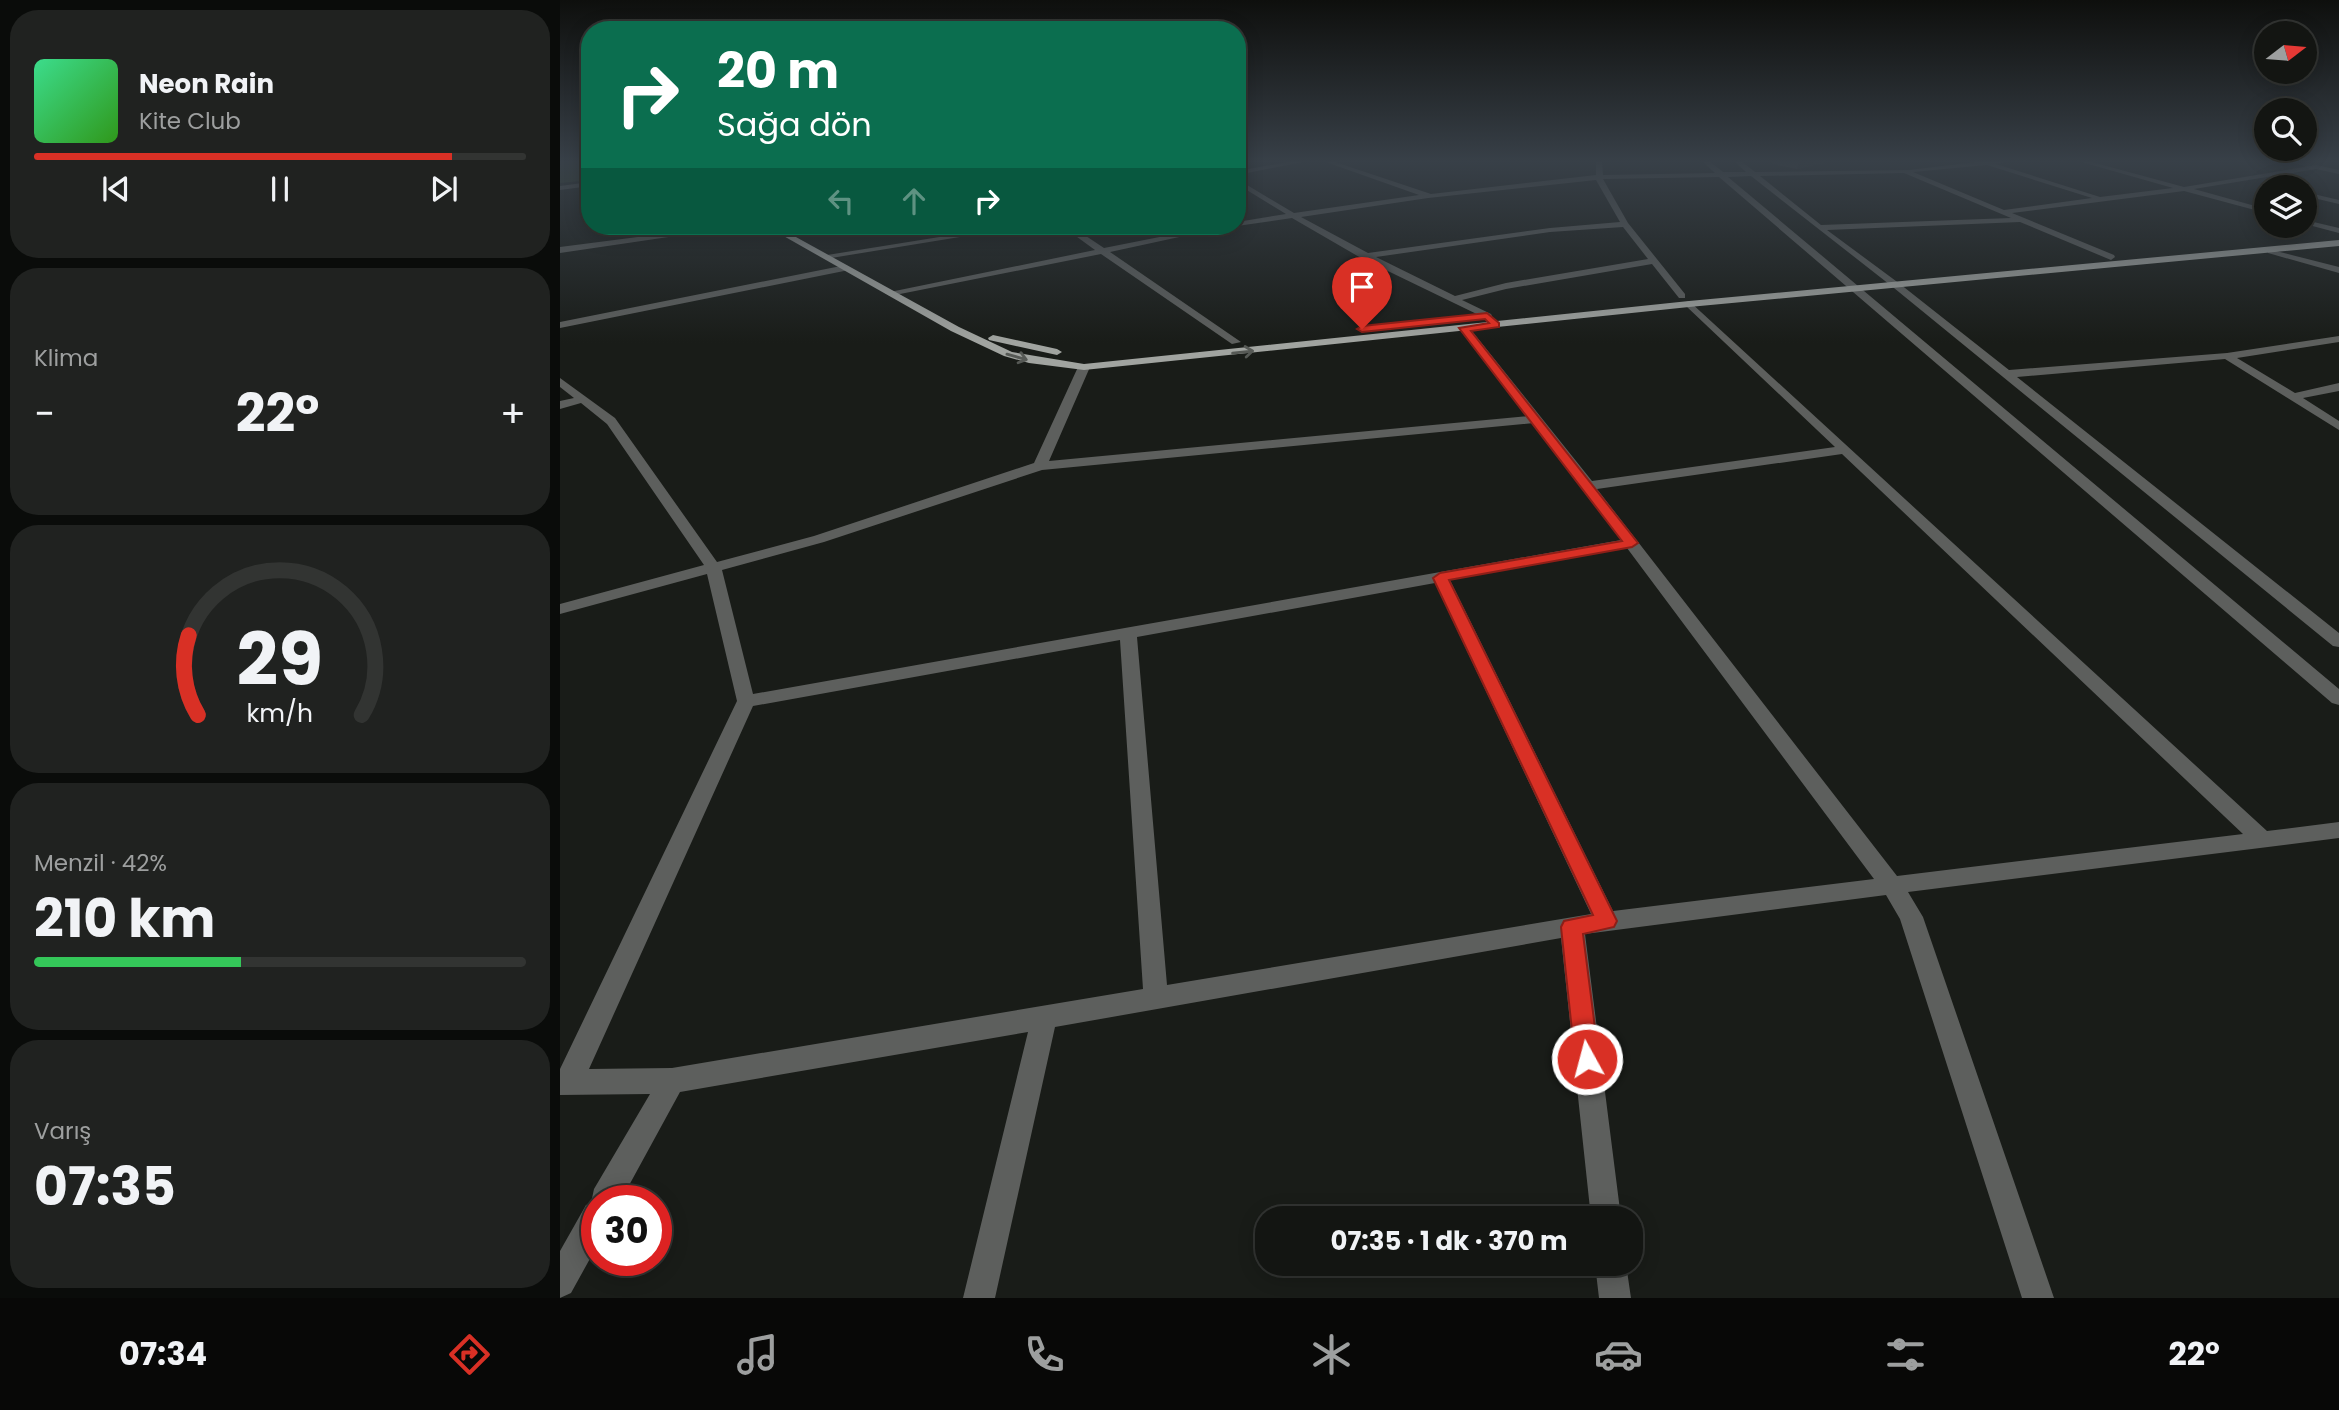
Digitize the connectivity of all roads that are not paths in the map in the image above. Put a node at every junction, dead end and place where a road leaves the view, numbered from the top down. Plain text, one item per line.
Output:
1 (1304, 222) edge
2 (1776, 222) edge
3 (1811, 222) edge
4 (1985, 222) edge
5 (2030, 222) edge
6 (1625, 224) joint
7 (2317, 226) edge
8 (1819, 228) junction
9 (2339, 233) edge
10 (672, 235) edge
11 (787, 235) edge
12 (966, 235) edge
13 (1080, 235) edge
14 (1180, 235) edge
15 (2339, 243) edge
16 (560, 250) edge
17 (1104, 250) junction
18 (2271, 251) junction
19 (1364, 256) junction
20 (825, 257) junction
21 (2111, 257) junction
22 (1653, 261) junction
23 (846, 268) junction
24 (2339, 270) edge
25 (1885, 278) junction
26 (1849, 285) junction
27 (1897, 286) junction
28 (890, 293) junction
29 (1454, 299) junction
30 (1685, 300) junction
31 (1487, 316) junction
32 (560, 325) edge
33 (1496, 325) junction
34 (1464, 328) junction
35 (955, 329) junction
36 (2339, 339) edge
37 (1236, 342) junction
38 (2227, 356) junction
39 (1084, 367) junction
40 (2007, 374) junction
41 (560, 381) edge
42 (2339, 387) edge
43 (2293, 397) junction
44 (584, 399) junction
45 (560, 405) edge
46 (1537, 419) junction
47 (2339, 426) edge
48 (1845, 450) junction
49 (1040, 466) junction
50 (1588, 486) junction
51 (1632, 543) junction
52 (714, 569) junction
53 (1440, 578) junction
54 (560, 609) edge
55 (1128, 633) junction
56 (2339, 642) edge
57 (2339, 699) edge
58 (746, 701) junction
59 (2339, 830) edge
60 (2262, 839) junction
61 (1892, 886) junction
62 (1606, 921) junction
63 (1572, 927) junction
64 (1156, 998) junction
65 (1044, 1017) junction
66 (566, 1081) edge
67 (672, 1081) junction
68 (613, 1185) edge
69 (1605, 1206) edge
70 (581, 1245) edge
71 (1612, 1276) edge
72 (560, 1282) edge
73 (979, 1298) edge
74 (1615, 1298) edge
75 (2038, 1298) edge

1 - 19 street
2 - 26 street
3 - 8 street
4 - 8 street
5 - 21 street
6 - 19 street
6 - 22 street
7 - 9 street
8 - 25 street
9 - 21 main road
10 - 16 street
11 - 20 main road
12 - 20 street
13 - 17 street
14 - 17 street
15 - 18 main road
17 - 28 street
17 - 37 street
18 - 24 street
18 - 27 main road
19 - 29 street
20 - 23 main road
21 - 25 main road
22 - 29 street
22 - 30 street
23 - 28 main road
23 - 32 street
25 - 26 main road
25 - 27 street
26 - 27 main road
26 - 30 main road
26 - 57 street
27 - 40 street
28 - 35 main road
29 - 31 street
30 - 31 main road
30 - 33 main road
30 - 48 street
31 - 33 main road
31 - 37 main road
33 - 34 main road
39 -> 34 main road
34 - 46 street
35 - 37 main road
35 -> 39 main road
36 - 38 street
38 - 40 street
38 - 43 street
39 - 49 street
40 - 56 street
41 - 44 street
42 - 43 street
43 - 47 street
44 - 45 street
44 - 52 street
46 - 49 street
46 - 50 street
48 - 50 street
48 - 60 street
49 - 52 street
50 - 51 street
51 - 53 street
51 - 61 street
52 - 54 street
52 - 58 street
53 - 55 street
53 - 62 street
55 - 58 street
55 - 64 street
58 - 66 street
59 - 60 street
60 - 61 street
61 - 62 street
61 - 75 street
62 - 63 street
63 - 64 street
63 - 69 street
64 - 65 street
65 - 67 street
65 - 73 street
66 - 67 street
67 - 68 street
70 - 72 street
71 - 74 street

